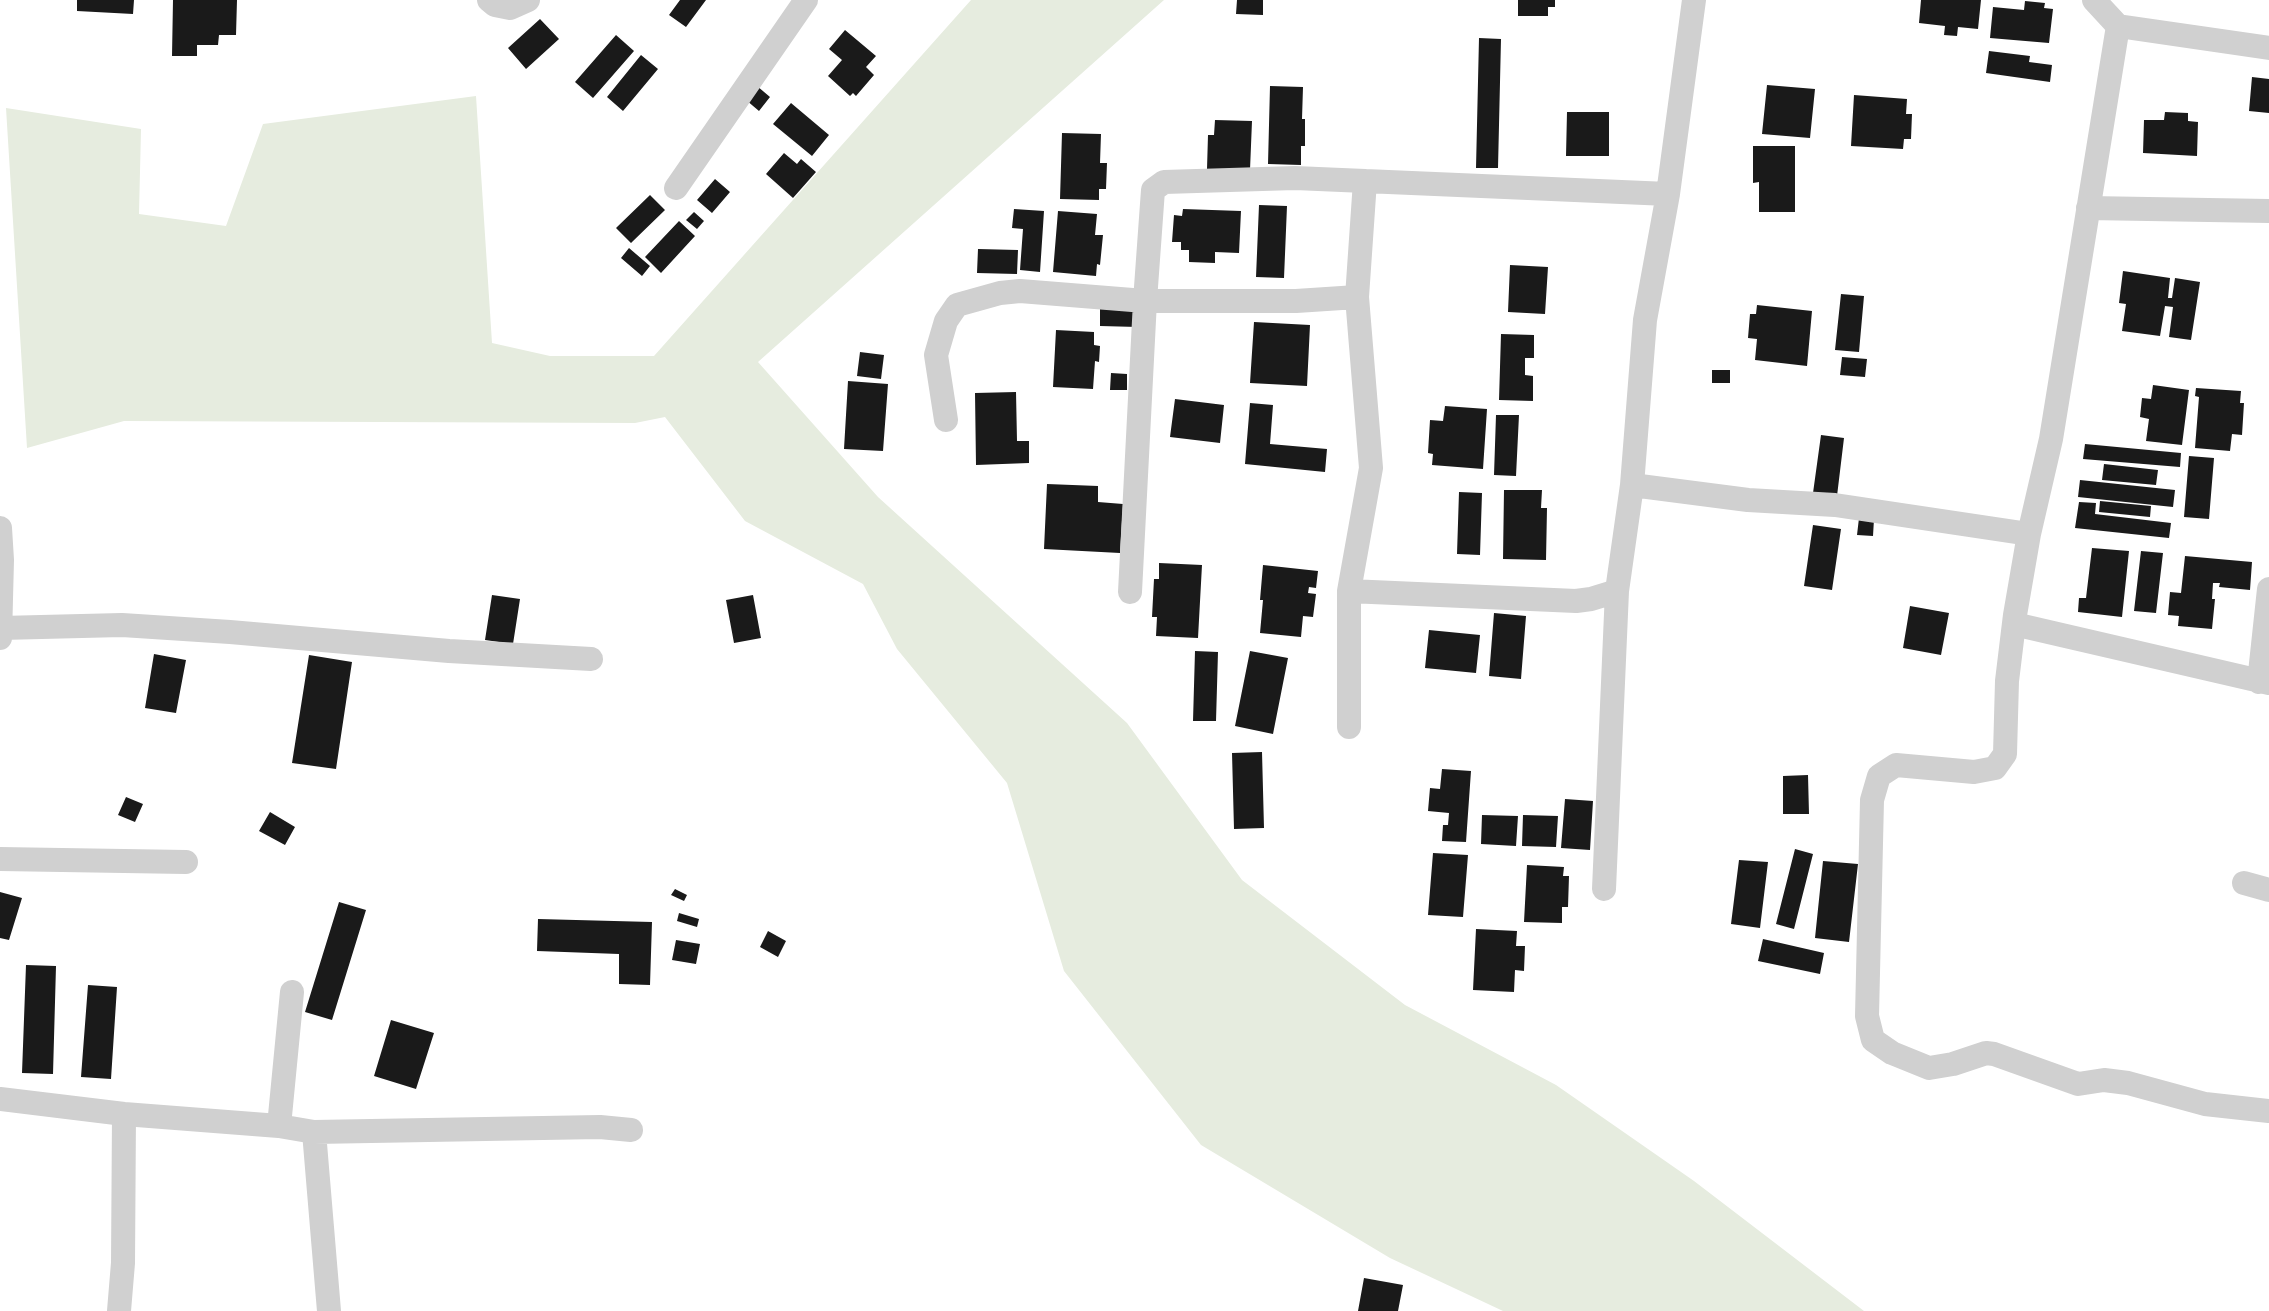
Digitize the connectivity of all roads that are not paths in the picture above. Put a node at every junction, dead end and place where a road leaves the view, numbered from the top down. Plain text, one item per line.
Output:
1 (489, 0) edge
2 (528, 0) edge
3 (806, 0) edge
4 (1694, 0) edge
5 (2094, 0) edge
6 (2118, 26) junction
7 (2269, 48) edge
8 (1365, 181) junction
9 (676, 188) dead end
10 (1668, 194) junction
11 (2088, 208) junction
12 (2269, 211) edge
13 (1357, 297) junction
14 (1145, 301) junction
15 (946, 420) dead end
16 (1632, 485) junction
17 (0, 528) edge
18 (2029, 534) junction
19 (1, 560) edge
20 (2269, 589) edge
21 (1349, 590) junction
22 (1617, 591) junction
23 (1130, 592) dead end
24 (2014, 624) junction
25 (1, 633) edge
26 (590, 659) dead end
27 (2264, 683) edge
28 (1349, 727) dead end
29 (0, 859) edge
30 (186, 862) dead end
31 (2244, 883) dead end
32 (1604, 889) dead end
33 (2269, 890) edge
34 (292, 992) dead end
35 (0, 1099) edge
36 (2269, 1111) edge
37 (124, 1114) junction
38 (279, 1126) junction
39 (631, 1130) dead end
40 (314, 1132) junction
41 (119, 1311) edge
42 (329, 1311) edge

1 - 2 street
3 - 9 street
4 - 10 street
5 - 6 street
6 - 7 street
6 - 11 street
8 - 10 street
8 - 13 street
8 - 14 street
10 - 16 street
11 - 12 street
11 - 18 street
13 - 14 street
13 - 21 street
14 - 15 street
14 - 23 street
16 - 18 street
16 - 22 street
17 - 19 street
18 - 24 street
19 - 25 street
20 - 27 street
21 - 22 street
21 - 28 street
22 - 32 street
24 - 27 street
24 - 36 street
25 - 26 street
29 - 30 street
31 - 33 street
34 - 38 street
35 - 37 street
37 - 38 street
37 - 41 street
38 - 40 street
39 - 40 street
40 - 42 street

